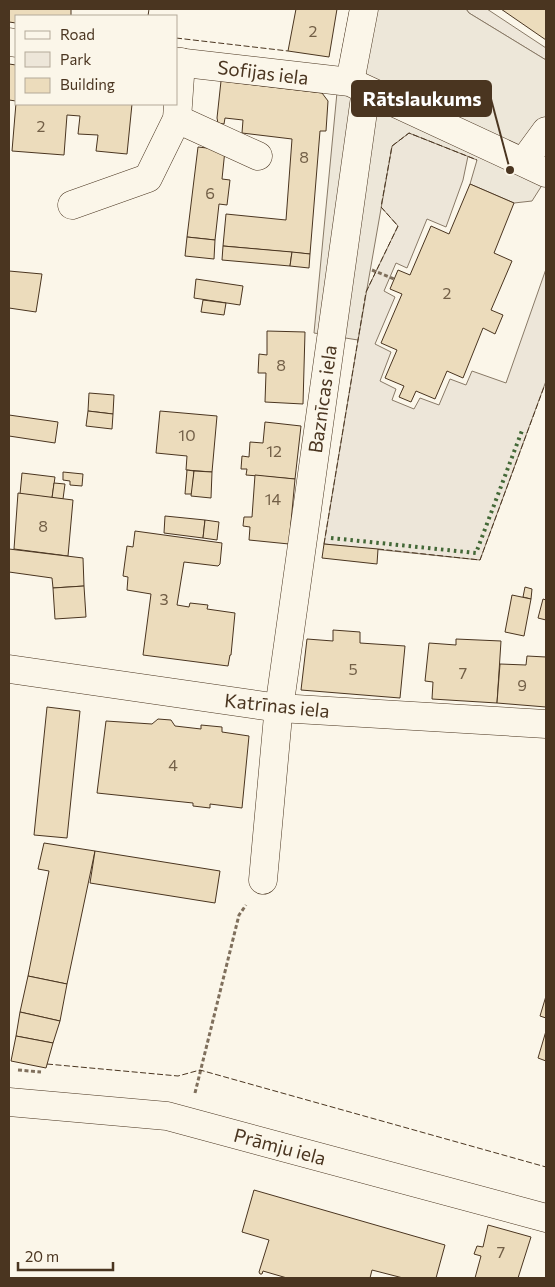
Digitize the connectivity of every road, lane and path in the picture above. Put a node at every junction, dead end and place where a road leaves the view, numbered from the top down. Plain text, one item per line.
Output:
1 (364, 9) edge
2 (179, 62) edge
3 (358, 86) junction
4 (178, 90) edge
5 (177, 105) edge
6 (177, 119) junction
7 (546, 131) edge
8 (258, 156) dead end
9 (535, 167) edge
10 (72, 204) dead end
11 (9, 670) edge
12 (279, 708) junction
13 (546, 724) edge
14 (263, 880) joint
15 (195, 1094) dead end
16 (9, 1102) edge
17 (546, 1218) edge

1 - 3 street, Baznīcas iela
2 - 3 street, Sofijas iela
2 - 4 street
3 - 9 street, Sofijas iela
3 - 12 street, Baznīcas iela
5 - 6 street
6 - 8 street
6 - 10 street
7 - 9 street
11 - 12 street, Katrīnas iela
12 - 13 street, Katrīnas iela
12 - 14 street, Baznīcas iela
14 - 15 path
16 - 17 street, Prāmju iela

